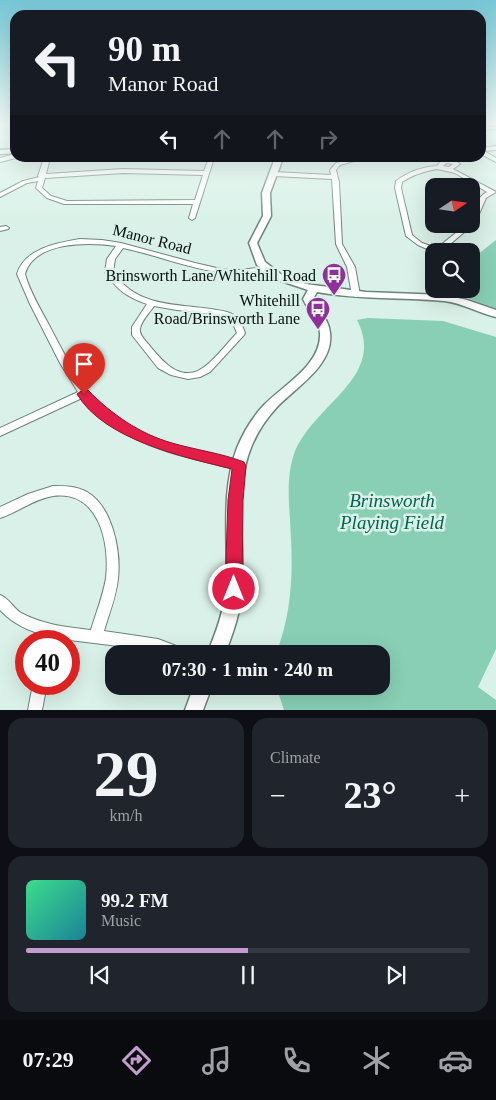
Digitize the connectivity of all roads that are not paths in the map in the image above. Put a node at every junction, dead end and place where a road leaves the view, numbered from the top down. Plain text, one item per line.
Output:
1 (46, 162) edge
2 (210, 162) edge
3 (278, 162) edge
4 (348, 162) edge
5 (206, 173) junction
6 (274, 174) junction
7 (335, 176) junction
8 (41, 177) junction
9 (494, 192) edge
10 (0, 195) edge
11 (197, 202) junction
12 (192, 218) dead end
13 (448, 243) edge
14 (121, 245) junction
15 (425, 246) edge
16 (267, 268) junction
17 (312, 290) junction
18 (356, 294) junction
19 (425, 294) edge
20 (460, 298) edge
21 (152, 303) junction
22 (496, 314) edge
23 (241, 328) joint
24 (84, 394) junction
25 (0, 432) edge
26 (239, 466) junction
27 (0, 513) edge
28 (0, 601) edge
29 (42, 630) edge
30 (80, 636) edge
31 (96, 636) junction
32 (156, 645) edge
33 (219, 645) edge
34 (38, 695) edge
35 (200, 695) edge
36 (35, 710) edge
37 (194, 710) edge

1 - 8 street
2 - 5 street
3 - 6 street
4 - 7 street
5 - 8 street
5 - 11 street
6 - 7 street
6 - 16 street
7 - 18 street
8 - 10 street
8 - 11 street
9 - 13 street
9 - 15 street
11 - 12 street
14 - 16 street, Manor Road
14 - 21 street
14 - 24 street, Manor Road
16 - 17 street
17 - 18 street
17 - 26 street
18 - 19 street
20 - 22 street
21 - 23 street
21 - 23 street
24 - 25 street
24 - 26 street, Manor Road
26 - 33 street
27 - 31 street
28 - 29 street
30 - 31 street
31 - 32 street
34 - 36 street
35 - 37 street

